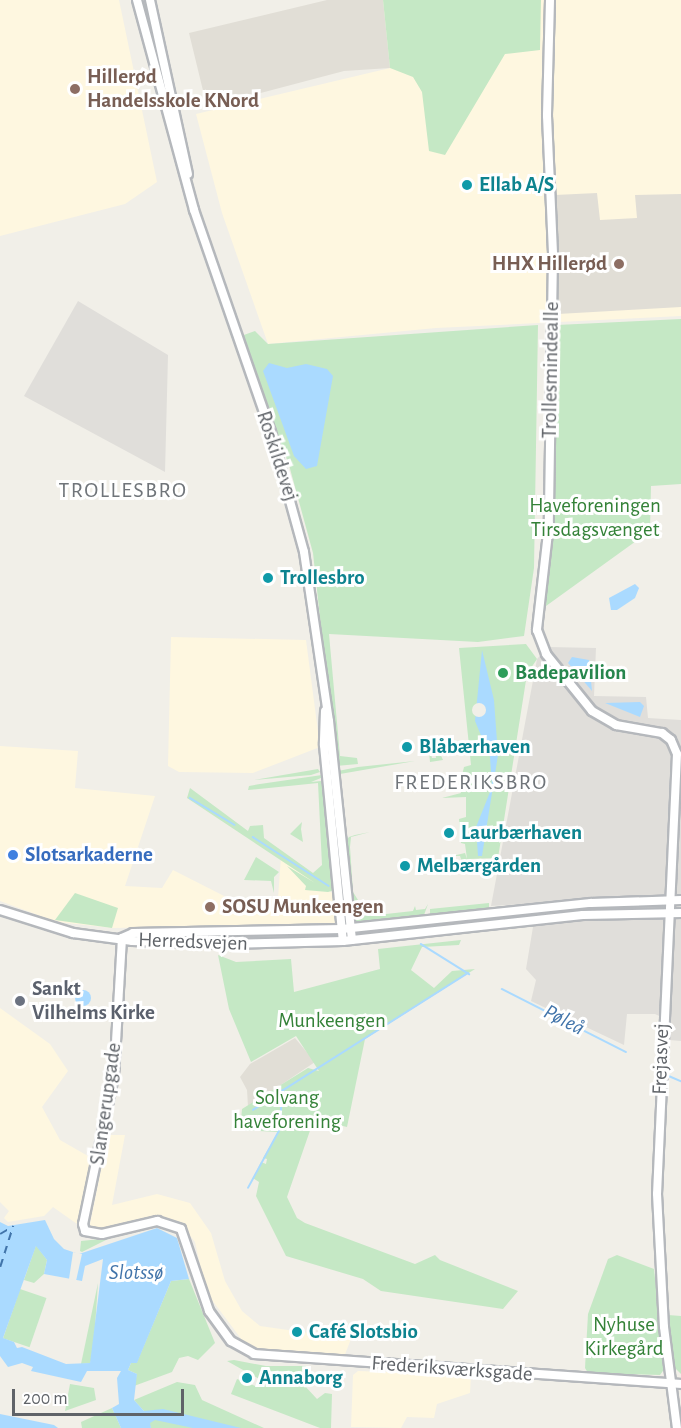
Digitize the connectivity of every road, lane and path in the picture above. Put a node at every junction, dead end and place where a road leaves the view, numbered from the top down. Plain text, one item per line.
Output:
1 (137, 0) edge
2 (150, 0) edge
3 (550, 0) edge
4 (160, 40) junction
5 (148, 43) junction
6 (194, 210) junction
7 (325, 711) junction
8 (600, 717) joint
9 (669, 900) junction
10 (681, 900) edge
11 (0, 910) edge
12 (669, 913) junction
13 (681, 913) edge
14 (352, 928) junction
15 (342, 929) junction
16 (122, 938) junction
17 (348, 941) junction
18 (85, 1232) joint
19 (676, 1383) edge
20 (677, 1428) edge

1 - 5 street, Roskildevej
2 - 4 street, Roskildevej
3 - 8 street, Trollesmindealle
4 - 5 street
4 - 6 street, Roskildevej
5 - 6 street, Roskildevej
6 - 7 street, Roskildevej
7 - 14 street, Roskildevej
7 - 15 street, Roskildevej
8 - 9 street, Frejasvej
9 - 10 street, Herredsvejen
9 - 12 street, Frejasvej
9 - 14 street, Herredsvejen
11 - 16 street
12 - 13 street, Herredsvejen
12 - 17 street, Herredsvejen
12 - 19 street, Frejasvej
14 - 15 street, Herredsvejen
14 - 17 street, Roskildevej
15 - 16 street, Herredsvejen
15 - 17 street, Roskildevej
16 - 17 street, Herredsvejen
16 - 18 street, Slangerupgade
18 - 19 street, Frederiksværksgade
19 - 20 street, Frejasvej

